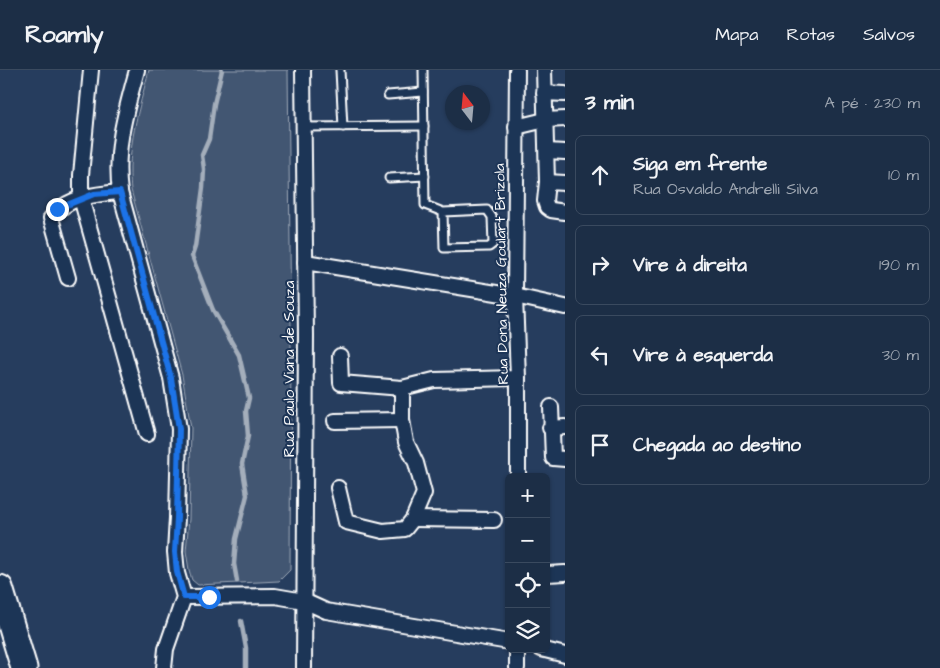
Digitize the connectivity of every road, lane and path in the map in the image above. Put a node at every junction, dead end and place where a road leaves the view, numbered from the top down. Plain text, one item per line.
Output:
1 (91, 70) edge
2 (136, 70) edge
3 (303, 70) edge
4 (340, 70) edge
5 (423, 70) edge
6 (517, 70) edge
7 (544, 70) edge
8 (423, 92) junction
9 (544, 93) junction
10 (565, 94) edge
11 (388, 95) dead end
12 (565, 119) edge
13 (545, 120) junction
14 (424, 126) junction
15 (303, 127) junction
16 (343, 127) junction
17 (516, 127) junction
18 (547, 151) junction
19 (565, 152) edge
20 (425, 176) junction
21 (389, 178) dead end
22 (547, 182) junction
23 (565, 184) edge
24 (120, 192) junction
25 (81, 198) junction
26 (443, 212) junction
27 (565, 212) edge
28 (305, 262) junction
29 (68, 278) dead end
30 (515, 296) junction
31 (565, 307) edge
32 (340, 356) dead end
33 (518, 378) junction
34 (402, 388) junction
35 (551, 407) dead end
36 (402, 420) junction
37 (336, 421) dead end
38 (565, 427) edge
39 (550, 428) junction
40 (147, 434) dead end
41 (565, 459) edge
42 (518, 473) edge
43 (338, 488) dead end
44 (414, 519) junction
45 (494, 520) dead end
46 (565, 573) edge
47 (550, 574) edge
48 (0, 588) edge
49 (184, 597) junction
50 (304, 602) junction
51 (505, 641) edge
52 (550, 651) edge
53 (517, 653) edge
54 (565, 655) edge
55 (24, 668) edge
56 (164, 668) edge
57 (304, 668) edge
58 (517, 668) edge

1 - 25 street
2 - 24 street
3 - 15 street, Rua Paulo Viana de Souza
4 - 16 lane
5 - 8 lane
6 - 17 street, Rua Dona Neuza Goulart Brizola
7 - 9 street
8 - 11 lane
8 - 14 lane
9 - 10 street
9 - 13 street
12 - 13 street
13 - 17 street
13 - 18 street
14 - 16 lane
14 - 20 lane
15 - 16 lane
15 - 28 street, Rua Paulo Viana de Souza
17 - 30 street, Rua Dona Neuza Goulart Brizola
18 - 19 street
18 - 22 street
20 - 21 lane
20 - 26 lane
22 - 23 street
22 - 27 street
24 - 25 street
24 - 49 street
25 - 29 street
25 - 40 street
26 - 26 lane
28 - 30 street
28 - 50 street, Rua Paulo Viana de Souza
30 - 31 street
30 - 33 street, Rua Dona Neuza Goulart Brizola
32 - 34 street
33 - 34 street
33 - 42 street, Rua Dona Neuza Goulart Brizola
34 - 36 street
35 - 39 street
36 - 37 street
36 - 44 street
38 - 39 street
39 - 41 street
43 - 44 street
44 - 45 street
46 - 47 street
48 - 55 highway
49 - 50 street
49 - 56 street
50 - 51 street
50 - 57 street, Rua Paulo Viana de Souza
52 - 54 street
53 - 58 street

